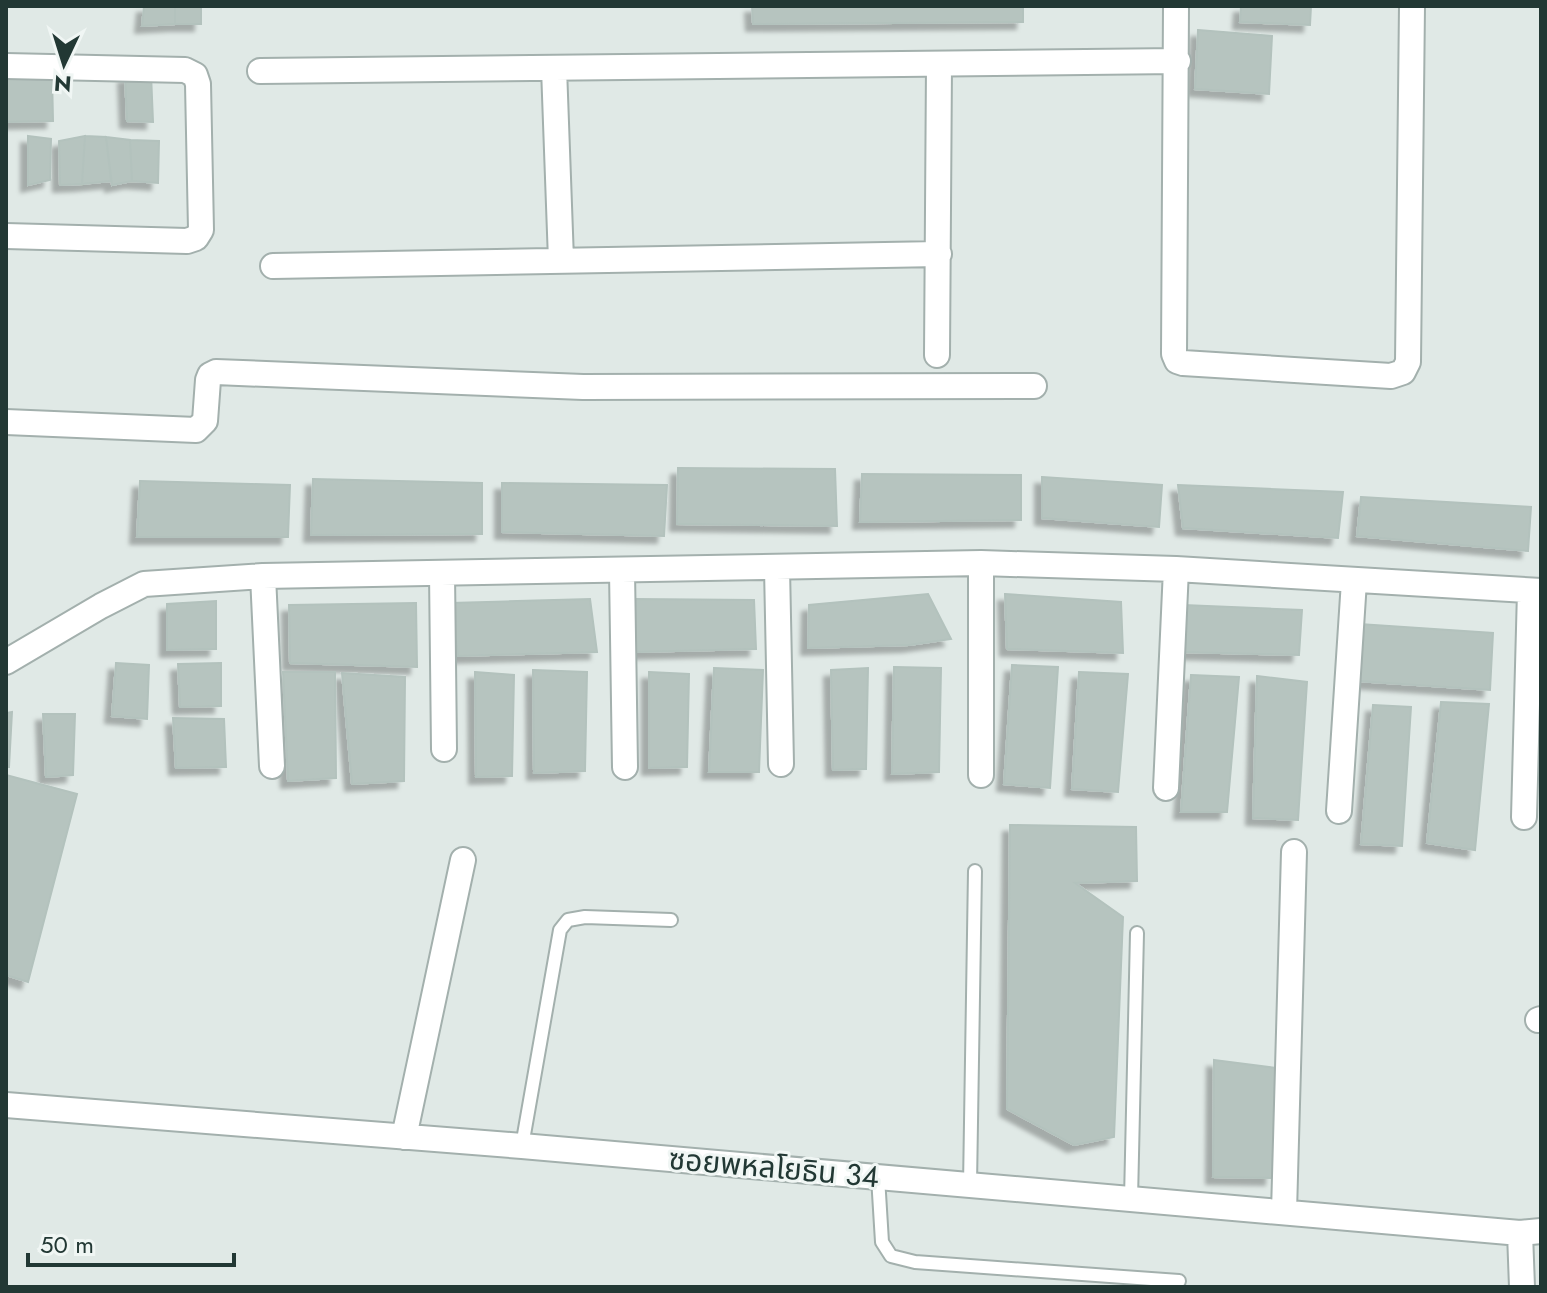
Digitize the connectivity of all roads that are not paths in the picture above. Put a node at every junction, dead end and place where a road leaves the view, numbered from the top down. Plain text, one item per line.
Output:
1 (1176, 6) edge
2 (1412, 6) edge
3 (1178, 61) junction
4 (939, 65) junction
5 (6, 66) edge
6 (554, 68) junction
7 (260, 71) dead end
8 (6, 236) edge
9 (939, 254) junction
10 (561, 260) junction
11 (273, 266) dead end
12 (937, 355) dead end
13 (1034, 386) dead end
14 (6, 422) edge
15 (981, 563) junction
16 (777, 568) junction
17 (1176, 569) junction
18 (622, 571) junction
19 (442, 573) junction
20 (263, 576) junction
21 (1354, 581) junction
22 (1536, 591) edge
23 (6, 662) edge
24 (444, 749) dead end
25 (781, 764) dead end
26 (272, 766) dead end
27 (625, 767) dead end
28 (981, 775) dead end
29 (1166, 788) dead end
30 (1339, 811) dead end
31 (1524, 817) dead end
32 (1294, 852) dead end
33 (463, 860) dead end
34 (975, 871) dead end
35 (671, 920) dead end
36 (1137, 933) dead end
37 (6, 1105) edge
38 (404, 1137) junction
39 (522, 1146) junction
40 (878, 1177) junction
41 (970, 1185) junction
42 (1131, 1199) junction
43 (1284, 1212) junction
44 (1530, 1232) edge
45 (1179, 1281) dead end
46 (1522, 1287) edge

1 - 3 street
2 - 3 street
3 - 4 street
4 - 6 street
4 - 9 street
5 - 8 street
6 - 7 street
6 - 10 street
9 - 10 street
9 - 12 street
10 - 11 street
13 - 14 street
15 - 16 street
15 - 17 street
15 - 28 street
16 - 18 street
16 - 25 street
17 - 21 street
17 - 29 street
18 - 19 street
18 - 27 street
19 - 20 street
19 - 24 street
20 - 23 street
20 - 26 street
21 - 22 street
21 - 30 street
22 - 31 street
32 - 43 street
33 - 38 street
34 - 41 lane
35 - 39 lane
36 - 42 lane
37 - 38 street, ซอยพหลโยธิน 34
38 - 39 street, ซอยพหลโยธิน 34
39 - 40 street, ซอยพหลโยธิน 34
40 - 41 street, ซอยพหลโยธิน 34
40 - 45 lane
41 - 42 street, ซอยพหลโยธิน 34
42 - 43 street, ซอยพหลโยธิน 34
43 - 44 street, ซอยพหลโยธิน 34
44 - 46 street

